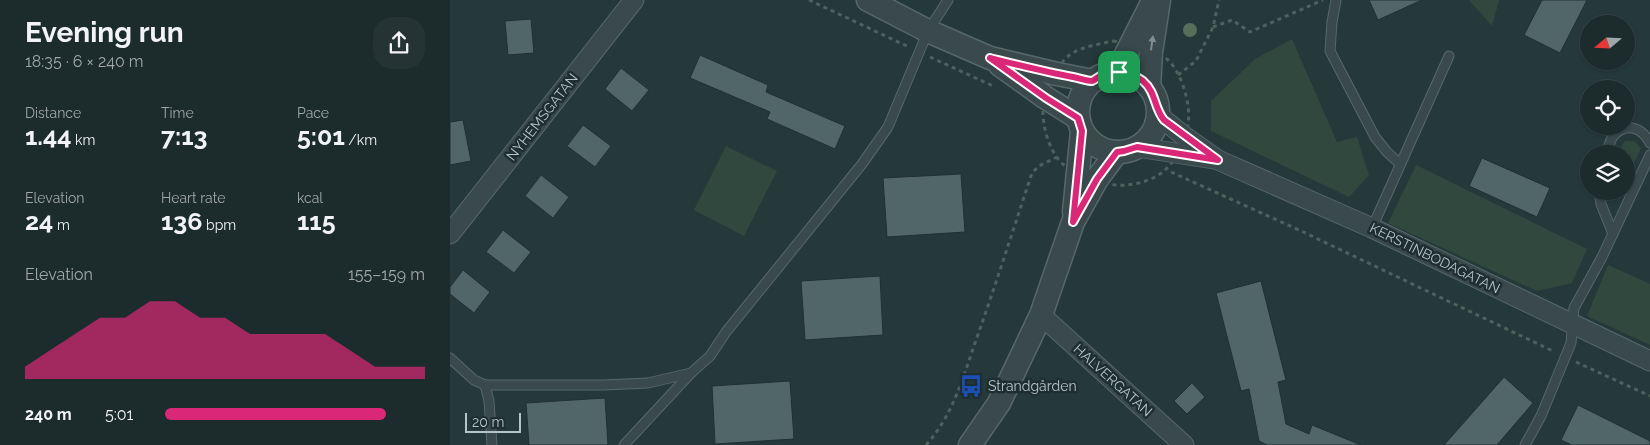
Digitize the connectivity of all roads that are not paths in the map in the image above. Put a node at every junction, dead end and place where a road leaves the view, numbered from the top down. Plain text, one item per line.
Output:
1 (634, 0) edge
2 (868, 0) edge
3 (948, 0) edge
4 (1153, 0) edge
5 (1159, 0) edge
6 (1336, 0) edge
7 (928, 31) junction
8 (1449, 56) dead end
9 (990, 58) junction
10 (1102, 76) junction
11 (1149, 87) junction
12 (1158, 113) junction
13 (1080, 124) junction
14 (1650, 143) edge
15 (1610, 145) edge
16 (1127, 149) junction
17 (1650, 155) edge
18 (1218, 160) junction
19 (1400, 164) junction
20 (1600, 200) edge
21 (1073, 222) junction
22 (1372, 228) junction
23 (450, 234) edge
24 (1612, 234) junction
25 (1041, 315) junction
26 (1572, 324) junction
27 (450, 358) edge
28 (1650, 362) edge
29 (691, 373) junction
30 (485, 385) junction
31 (492, 445) edge
32 (624, 445) edge
33 (970, 445) edge
34 (1184, 445) edge
35 (1525, 445) edge

1 - 23 street, NYHEMSGATAN
2 - 7 street
3 - 7 lane
4 - 10 street
11 -> 5 street
6 - 19 lane
7 - 9 street
7 - 29 lane
8 - 19 lane
9 - 10 street
9 - 13 street
10 - 11 street
10 - 13 street
11 - 12 street
12 - 16 street
12 - 18 street, KERSTINBODAGATAN
13 - 16 street
13 - 21 street
14 - 15 lane
16 - 18 street, KERSTINBODAGATAN
16 - 21 street
17 - 24 lane
18 - 22 street, KERSTINBODAGATAN
19 - 22 lane
20 - 24 lane
21 - 25 street
22 - 26 street, KERSTINBODAGATAN
24 - 26 lane
25 - 33 street
25 - 34 street, HALVERGATAN
26 - 28 street, KERSTINBODAGATAN
26 - 35 lane
27 - 30 lane
29 - 30 lane
29 - 32 lane
30 - 31 lane

